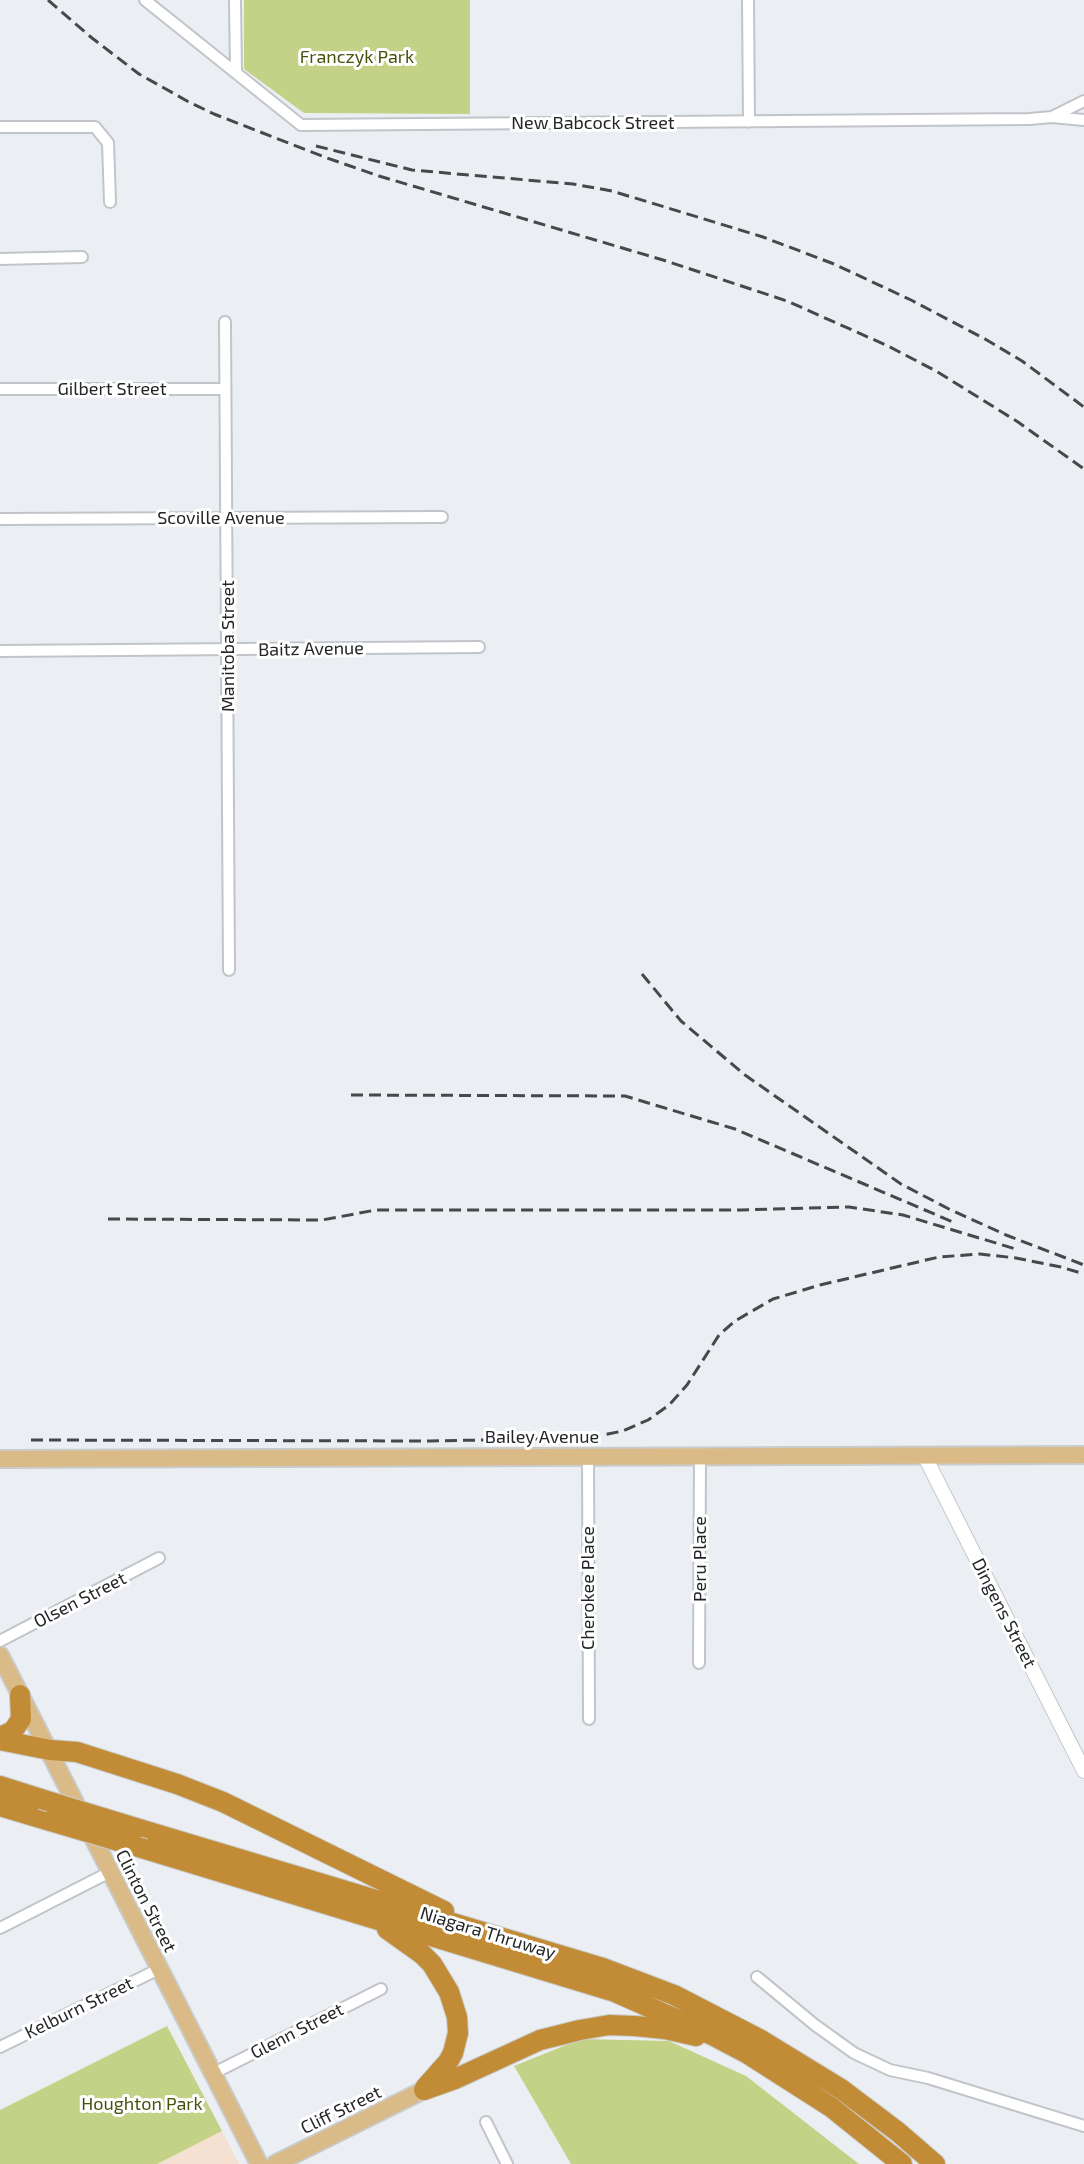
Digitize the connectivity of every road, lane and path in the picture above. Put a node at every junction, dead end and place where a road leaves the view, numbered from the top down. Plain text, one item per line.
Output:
1 (145, 0) edge
2 (235, 0) edge
3 (748, 0) edge
4 (236, 73) junction
5 (1084, 101) edge
6 (1052, 117) junction
7 (1084, 120) edge
8 (749, 122) junction
9 (0, 127) edge
10 (110, 202) dead end
11 (82, 257) dead end
12 (0, 259) edge
13 (225, 322) dead end
14 (0, 389) edge
15 (225, 389) junction
16 (227, 517) junction
17 (442, 517) dead end
18 (0, 519) edge
19 (479, 647) dead end
20 (228, 649) junction
21 (0, 651) edge
22 (229, 970) dead end
23 (924, 1455) junction
24 (1084, 1455) edge
25 (700, 1456) junction
26 (588, 1457) junction
27 (0, 1459) edge
28 (159, 1558) dead end
29 (0, 1641) edge
30 (0, 1655) edge
31 (699, 1663) dead end
32 (20, 1695) junction
33 (589, 1719) dead end
34 (0, 1739) edge
35 (50, 1750) junction
36 (1084, 1771) edge
37 (0, 1786) edge
38 (0, 1806) edge
39 (110, 1872) junction
40 (371, 1918) junction
41 (464, 1925) junction
42 (0, 1928) edge
43 (159, 1969) junction
44 (758, 1977) dead end
45 (381, 1989) dead end
46 (0, 2047) edge
47 (748, 2055) junction
48 (212, 2074) junction
49 (424, 2090) junction
50 (486, 2122) dead end
51 (1084, 2126) edge
52 (259, 2164) edge
53 (275, 2164) edge
54 (507, 2164) edge
55 (902, 2164) edge
56 (935, 2164) edge

1 - 4 street, New Babcock Street
2 - 4 street
3 - 8 street
4 - 8 street, New Babcock Street
5 - 6 street
6 - 7 street, New Babcock Street
6 - 8 street, New Babcock Street
9 - 10 street
11 - 12 street
13 - 15 street, Manitoba Street
14 - 15 street, Gilbert Street
15 - 16 street, Manitoba Street
16 - 17 street, Scoville Avenue
16 - 18 street, Scoville Avenue
16 - 20 street, Manitoba Street
19 - 20 street, Baitz Avenue
20 - 21 street, Baitz Avenue
20 - 22 street, Manitoba Street
23 - 24 main road, Bailey Avenue
23 - 25 main road, Bailey Avenue
23 - 36 street, Dingens Street
25 - 26 main road, Bailey Avenue
25 - 31 street, Peru Place
26 - 27 main road, Bailey Avenue
26 - 33 street, Cherokee Place
28 - 29 street, Olsen Street
30 - 32 main road, Clinton Street
32 - 34 highway
32 - 35 main road, Clinton Street
34 - 35 highway
35 - 39 main road, Clinton Street
35 - 41 highway
37 - 41 highway, Niagara Thruway, bridge
38 - 40 highway, Niagara Thruway, bridge
39 - 42 street
39 - 43 main road, Clinton Street
40 - 47 highway, Niagara Thruway
40 - 49 highway
41 - 56 highway, Niagara Thruway
43 - 46 street, Kelburn Street
43 - 48 main road, Clinton Street
44 - 51 street
45 - 48 street, Glenn Street
47 - 49 highway
47 - 55 highway, Niagara Thruway
48 - 52 main road, Clinton Street
49 - 53 main road, Cliff Street
50 - 54 street

